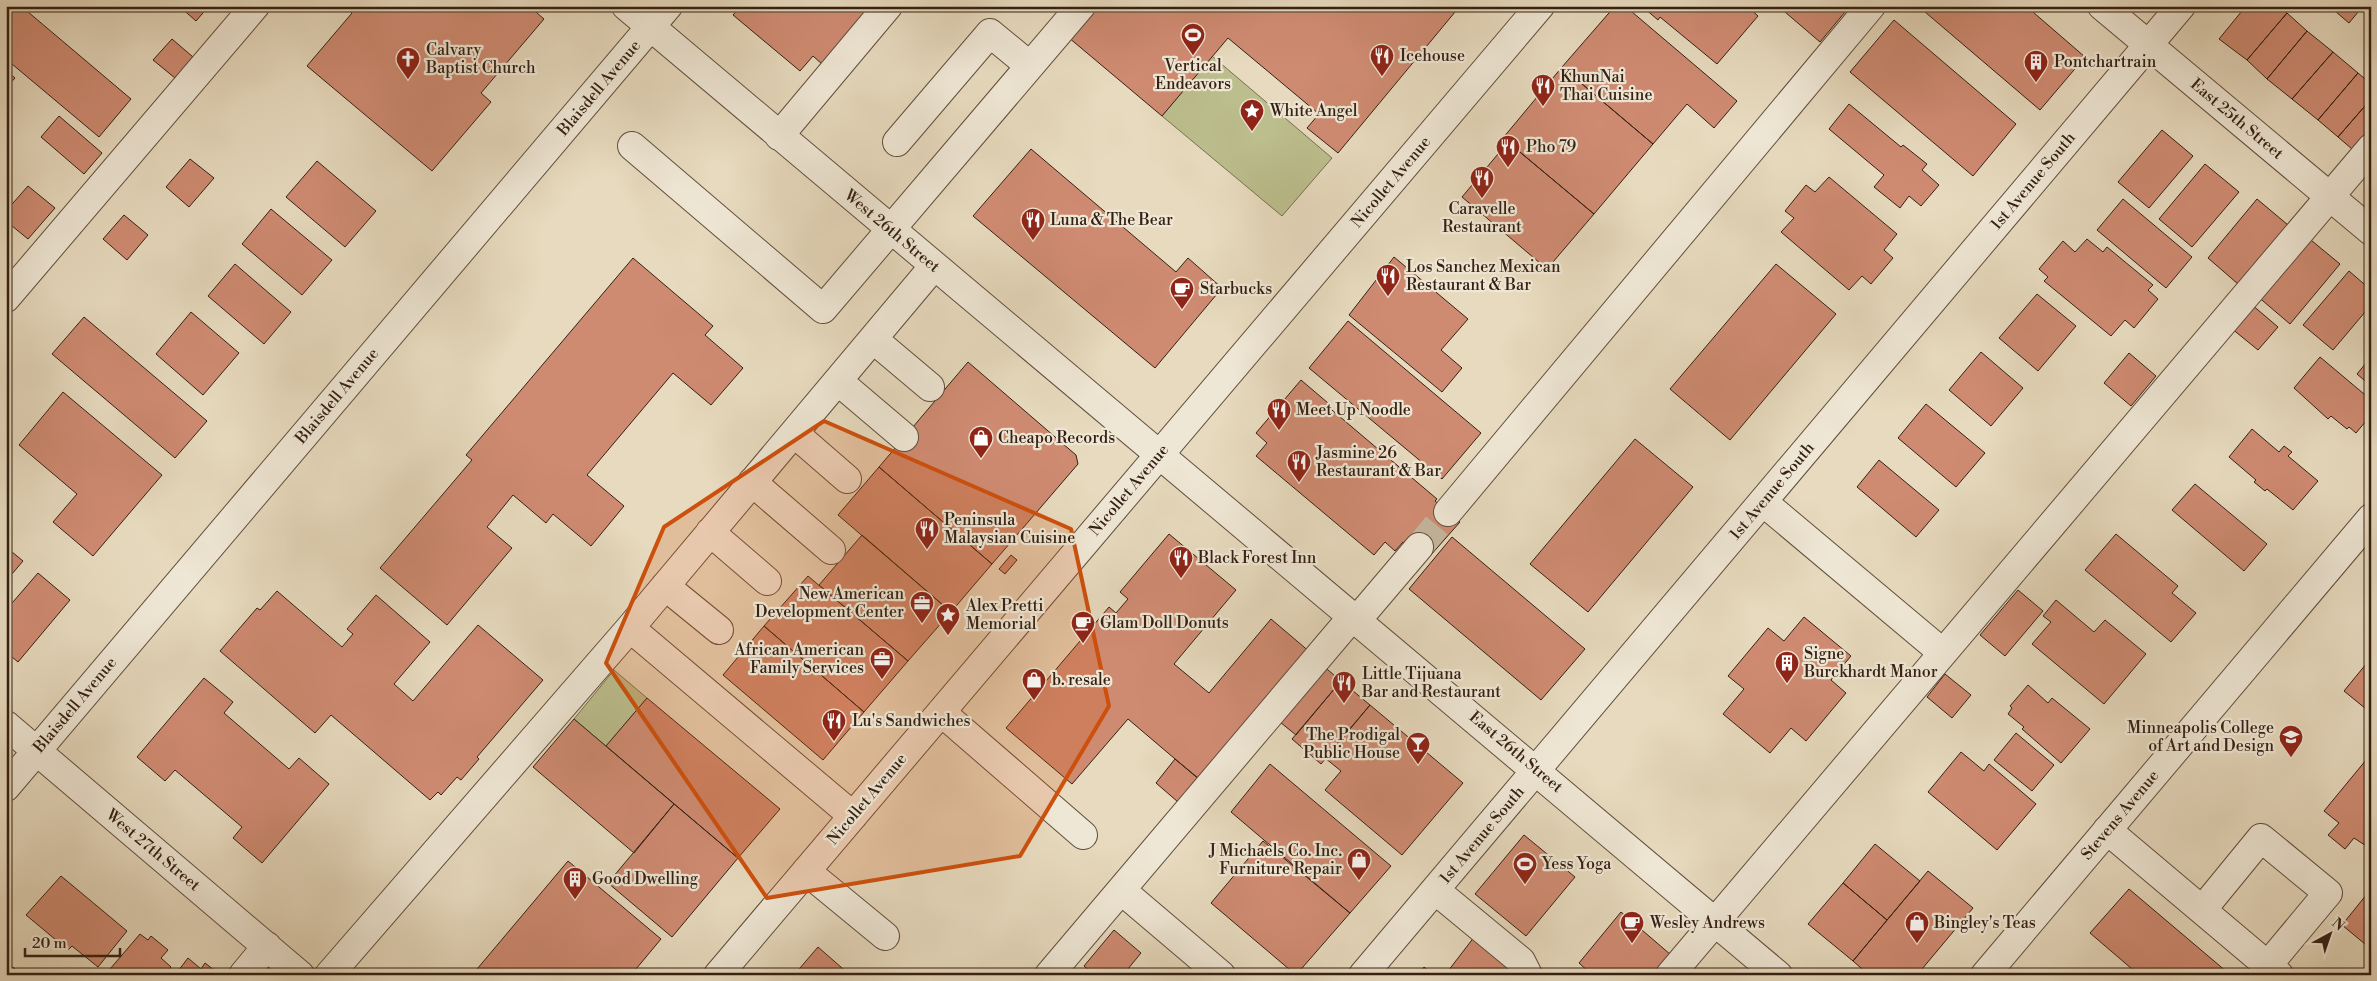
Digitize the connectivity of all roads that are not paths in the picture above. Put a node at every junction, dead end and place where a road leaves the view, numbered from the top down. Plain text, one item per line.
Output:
1 (255, 6) edge
2 (626, 6) edge
3 (668, 6) edge
4 (888, 6) edge
5 (1081, 6) edge
6 (1540, 6) edge
7 (1871, 6) edge
8 (2102, 6) edge
9 (2181, 6) edge
10 (651, 27) junction
11 (2148, 45) junction
12 (1030, 66) junction
13 (778, 136) junction
14 (898, 142) dead end
15 (632, 146) dead end
16 (2371, 148) edge
17 (2329, 196) junction
18 (891, 230) junction
19 (2371, 231) edge
20 (934, 266) junction
21 (6, 298) edge
22 (873, 339) junction
23 (838, 381) junction
24 (930, 386) dead end
25 (794, 433) junction
26 (904, 437) dead end
27 (1158, 456) junction
28 (847, 479) dead end
29 (752, 482) junction
30 (1763, 502) junction
31 (1448, 512) tunnel mouth
32 (2371, 518) edge
33 (710, 532) junction
34 (1420, 547) tunnel mouth
35 (831, 550) dead end
36 (767, 580) dead end
37 (665, 586) junction
38 (1355, 618) junction
39 (630, 628) junction
40 (718, 630) dead end
41 (1943, 653) junction
42 (941, 712) junction
43 (6, 725) edge
44 (36, 751) junction
45 (1536, 770) junction
46 (6, 787) edge
47 (852, 816) junction
48 (2107, 830) junction
49 (1084, 835) dead end
50 (806, 871) junction
51 (1121, 890) junction
52 (1435, 890) junction
53 (2202, 910) junction
54 (1716, 921) junction
55 (885, 936) dead end
56 (266, 946) junction
57 (2274, 970) edge
58 (243, 975) edge
59 (300, 975) edge
60 (329, 975) edge
61 (718, 975) edge
62 (1049, 975) edge
63 (1221, 975) edge
64 (1363, 975) edge
65 (1528, 975) edge
66 (1670, 975) edge
67 (1778, 975) edge
68 (1985, 975) edge

1 - 21 street
2 - 10 street, West 26th Street
3 - 10 street, Blaisdell Avenue
4 - 13 street
5 - 12 street
6 - 27 street, Nicollet Avenue
7 - 31 street
8 - 11 street, East 25th Street
9 - 11 street, 1st Avenue South
10 - 13 street, West 26th Street
10 - 44 street, Blaisdell Avenue
11 - 17 street, East 25th Street
11 - 30 street, 1st Avenue South
12 - 14 street
12 - 18 street
13 - 18 street, West 26th Street
15 - 18 street
16 - 17 street
17 - 19 street, East 25th Street
17 - 41 street
18 - 20 street, West 26th Street
20 - 22 street
20 - 27 street, West 26th Street
22 - 23 street
22 - 24 street
23 - 25 street
23 - 26 street
25 - 28 street
25 - 29 street
27 - 38 street, East 26th Street
27 - 42 street, Nicollet Avenue
29 - 33 street
29 - 35 street
30 - 41 street
30 - 45 street, 1st Avenue South
32 - 48 street, Stevens Avenue
33 - 36 street
33 - 37 street
34 - 38 street
37 - 39 street
37 - 40 street
38 - 45 street, East 26th Street
38 - 51 street
39 - 47 street
39 - 60 street
41 - 54 street
42 - 47 street, Nicollet Avenue
42 - 49 street
43 - 44 street, West 27th Street
44 - 46 street, Blaisdell Avenue
44 - 56 street, West 27th Street
45 - 52 street, 1st Avenue South
45 - 54 street, East 26th Street
47 - 50 street, Nicollet Avenue
48 - 53 street
48 - 68 street, Stevens Avenue
50 - 55 street
50 - 61 street, Nicollet Avenue
51 - 62 street
51 - 63 street
52 - 64 street, 1st Avenue South
52 - 65 street
53 - 57 street
53 - 57 street
54 - 66 street
54 - 67 street, East 26th Street
56 - 58 street
56 - 59 street, West 27th Street

